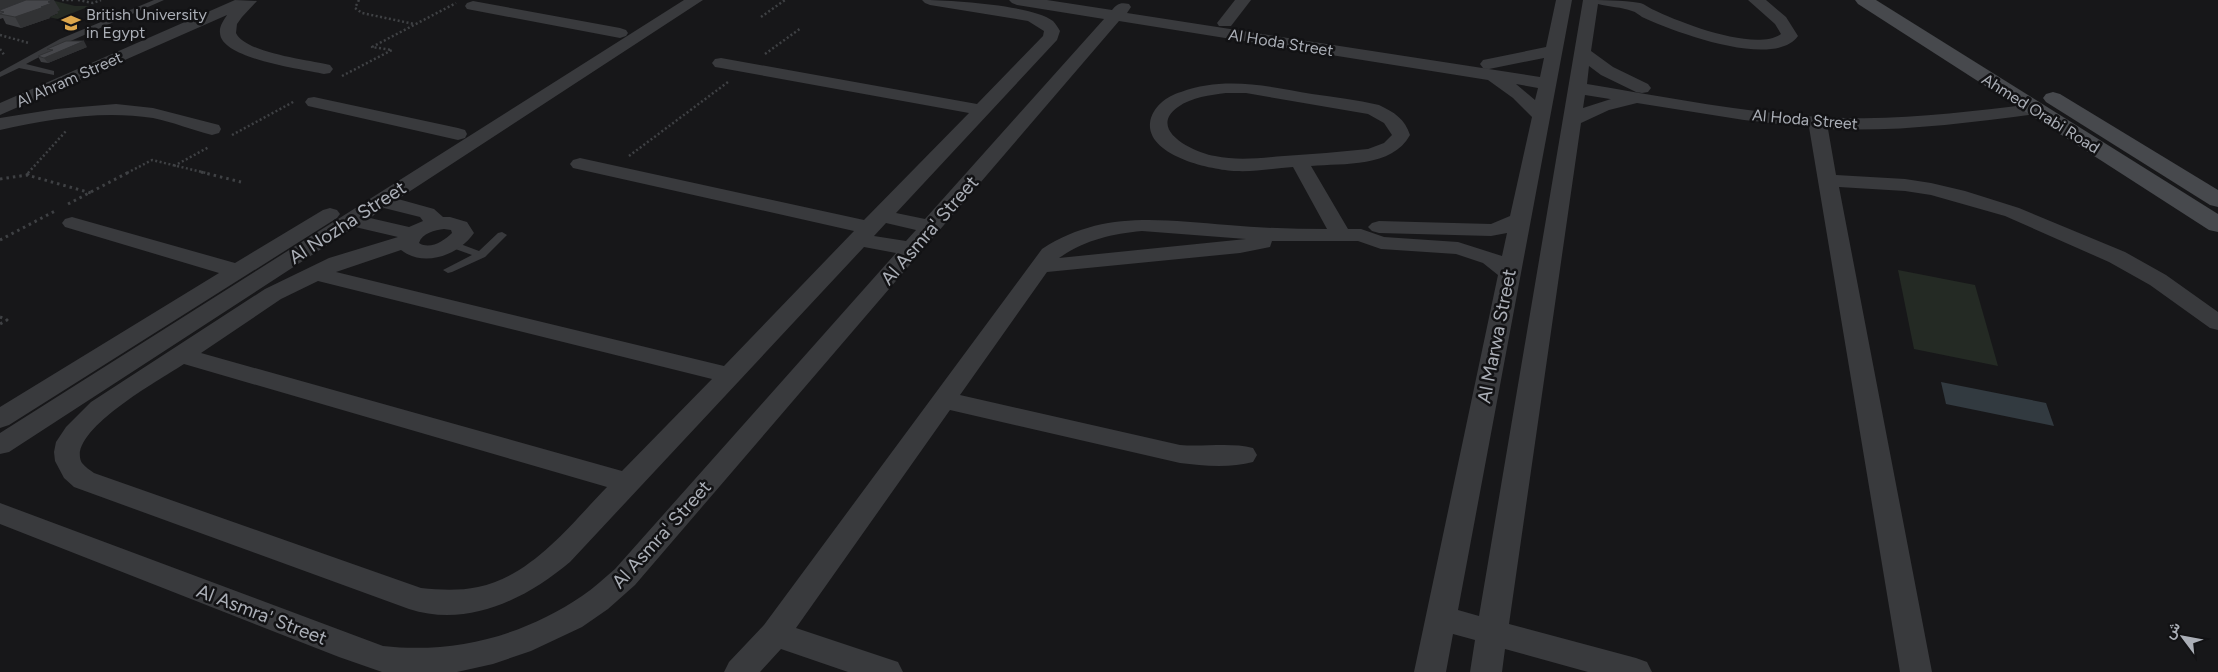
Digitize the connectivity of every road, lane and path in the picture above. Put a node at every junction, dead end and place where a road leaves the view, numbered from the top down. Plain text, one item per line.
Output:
1 (62, 0) edge
2 (73, 0) edge
3 (78, 0) edge
4 (101, 0) edge
5 (160, 0) edge
6 (220, 0) edge
7 (249, 0) edge
8 (359, 0) edge
9 (673, 0) edge
10 (695, 0) edge
11 (785, 0) edge
12 (930, 0) edge
13 (1015, 0) edge
14 (1077, 0) edge
15 (1243, 0) edge
16 (1564, 0) edge
17 (1756, 0) edge
18 (1864, 0) edge
19 (1893, 0) edge
20 (1593, 3) edge
21 (473, 6) dead end
22 (1119, 12) junction
23 (761, 17) dead end
24 (1225, 23) junction
25 (415, 24) dead end
26 (188, 27) junction
27 (801, 28) dead end
28 (228, 29) junction
29 (620, 33) junction
30 (0, 36) edge
31 (121, 43) junction
32 (143, 47) junction
33 (49, 48) junction
34 (1972, 49) junction
35 (1555, 50) junction
36 (1944, 51) junction
37 (1583, 53) junction
38 (721, 63) dead end
39 (18, 65) junction
40 (324, 68) dead end
41 (747, 68) junction
42 (1488, 69) junction
43 (51, 73) junction
44 (0, 75) edge
45 (1549, 79) junction
46 (1578, 83) junction
47 (1641, 93) junction
48 (0, 95) edge
49 (2014, 95) junction
50 (314, 102) dead end
51 (2035, 109) junction
52 (0, 110) edge
53 (983, 110) junction
54 (82, 112) junction
55 (1541, 116) junction
56 (1572, 120) junction
57 (1817, 122) junction
58 (0, 124) edge
59 (212, 129) dead end
60 (458, 134) junction
61 (1299, 161) junction
62 (580, 164) dead end
63 (610, 171) junction
64 (27, 175) junction
65 (0, 179) edge
66 (1827, 180) junction
67 (241, 182) dead end
68 (91, 193) junction
69 (2218, 200) edge
70 (380, 201) junction
71 (66, 212) junction
72 (351, 220) junction
73 (1519, 220) junction
74 (435, 224) junction
75 (2218, 225) edge
76 (932, 226) junction
77 (870, 228) junction
78 (502, 235) dead end
79 (1351, 236) junction
80 (410, 238) junction
81 (0, 240) edge
82 (451, 244) junction
83 (912, 250) junction
84 (481, 255) junction
85 (448, 270) dead end
86 (237, 271) junction
87 (1509, 272) junction
88 (314, 273) junction
89 (0, 318) edge
90 (2218, 323) edge
91 (0, 324) edge
92 (180, 355) junction
93 (730, 375) junction
94 (944, 400) junction
95 (0, 419) edge
96 (0, 445) edge
97 (1244, 455) dead end
98 (628, 483) junction
99 (0, 513) edge
100 (1440, 618) junction
101 (1492, 632) junction
102 (774, 634) junction
103 (740, 672) edge
104 (887, 672) edge
105 (1430, 672) edge
106 (1486, 672) edge
107 (1636, 672) edge
108 (1916, 672) edge

1 - 2 path
3 - 4 path
5 - 33 lane
6 - 31 street, Al Ahram Street
7 - 26 street, Al Ahram Street
7 - 28 street
8 - 25 path
9 - 29 street, Al Nozha Street
10 - 70 street, Al Nozha Street
11 - 23 path
12 - 53 street
13 - 22 street, Al Hoda Street
14 - 22 street, Al Hoda Street
15 - 24 street
16 - 35 street, Al Marwa Street
17 - 20 street
18 - 36 street, Ahmed Orabi Road
19 - 34 street, Ahmed Orabi Road
20 - 37 street
21 - 29 street
22 - 24 street, Al Hoda Street
22 - 42 street, Al Hoda Street
22 - 76 street, Al Asmra' Street
24 - 42 street, Al Hoda Street
26 - 28 street
26 - 32 street, Al Ahram Street
27 - 41 path
28 - 40 street
29 - 60 street, Al Nozha Street
30 - 33 path
31 - 32 street
31 - 43 street, Al Ahram Street
32 - 52 street, Al Ahram Street
33 - 39 lane
34 - 36 street
34 - 69 street, Ahmed Orabi Road
35 - 42 street
35 - 45 street, Al Marwa Street
36 - 49 street, Ahmed Orabi Road
37 - 46 street
37 - 47 street
38 - 41 street
39 - 43 lane
39 - 44 lane
41 - 53 street
41 - 63 path
42 - 45 street, Al Hoda Street
42 - 55 street
43 - 48 street, Al Ahram Street
45 - 55 street, Al Marwa Street
46 - 47 street, Al Hoda Street
46 - 56 street
47 - 49 street, Al Hoda Street
47 - 56 street
47 - 57 street, Al Hoda Street
49 - 51 street, Ahmed Orabi Road
50 - 60 street
51 - 57 street, Al Hoda Street
51 - 75 street, Ahmed Orabi Road
53 - 77 street
54 - 58 street
54 - 59 street
54 - 64 path
55 - 73 street, Al Marwa Street
56 - 101 street
57 - 66 street
60 - 86 street, Al Nozha Street
61 - 61 street
61 - 79 street
62 - 63 street
63 - 77 street
64 - 65 path
64 - 68 path
66 - 90 street
66 - 108 street
67 - 68 path
68 - 71 path
70 - 72 street, Al Nozha Street
70 - 74 street
71 - 81 path
71 - 86 street
72 - 80 street
72 - 96 street, Al Nozha Street
73 - 79 street
73 - 87 street, Al Marwa Street
74 - 80 street
74 - 82 street
76 - 77 street
76 - 83 street, Al Asmra' Street
77 - 83 street
77 - 93 street
78 - 84 lane
79 - 87 street
79 - 94 street
80 - 82 street
80 - 88 street
82 - 84 lane
83 - 99 street, Al Asmra' Street
84 - 85 lane
86 - 95 street, Al Nozha Street
87 - 100 street, Al Marwa Street
88 - 92 street
88 - 93 street
89 - 91 path
92 - 98 street
92 - 98 street
93 - 98 street
94 - 97 street
94 - 102 street
100 - 101 street
100 - 105 street, Al Marwa Street
101 - 106 street
101 - 107 street
102 - 103 street
102 - 104 street

